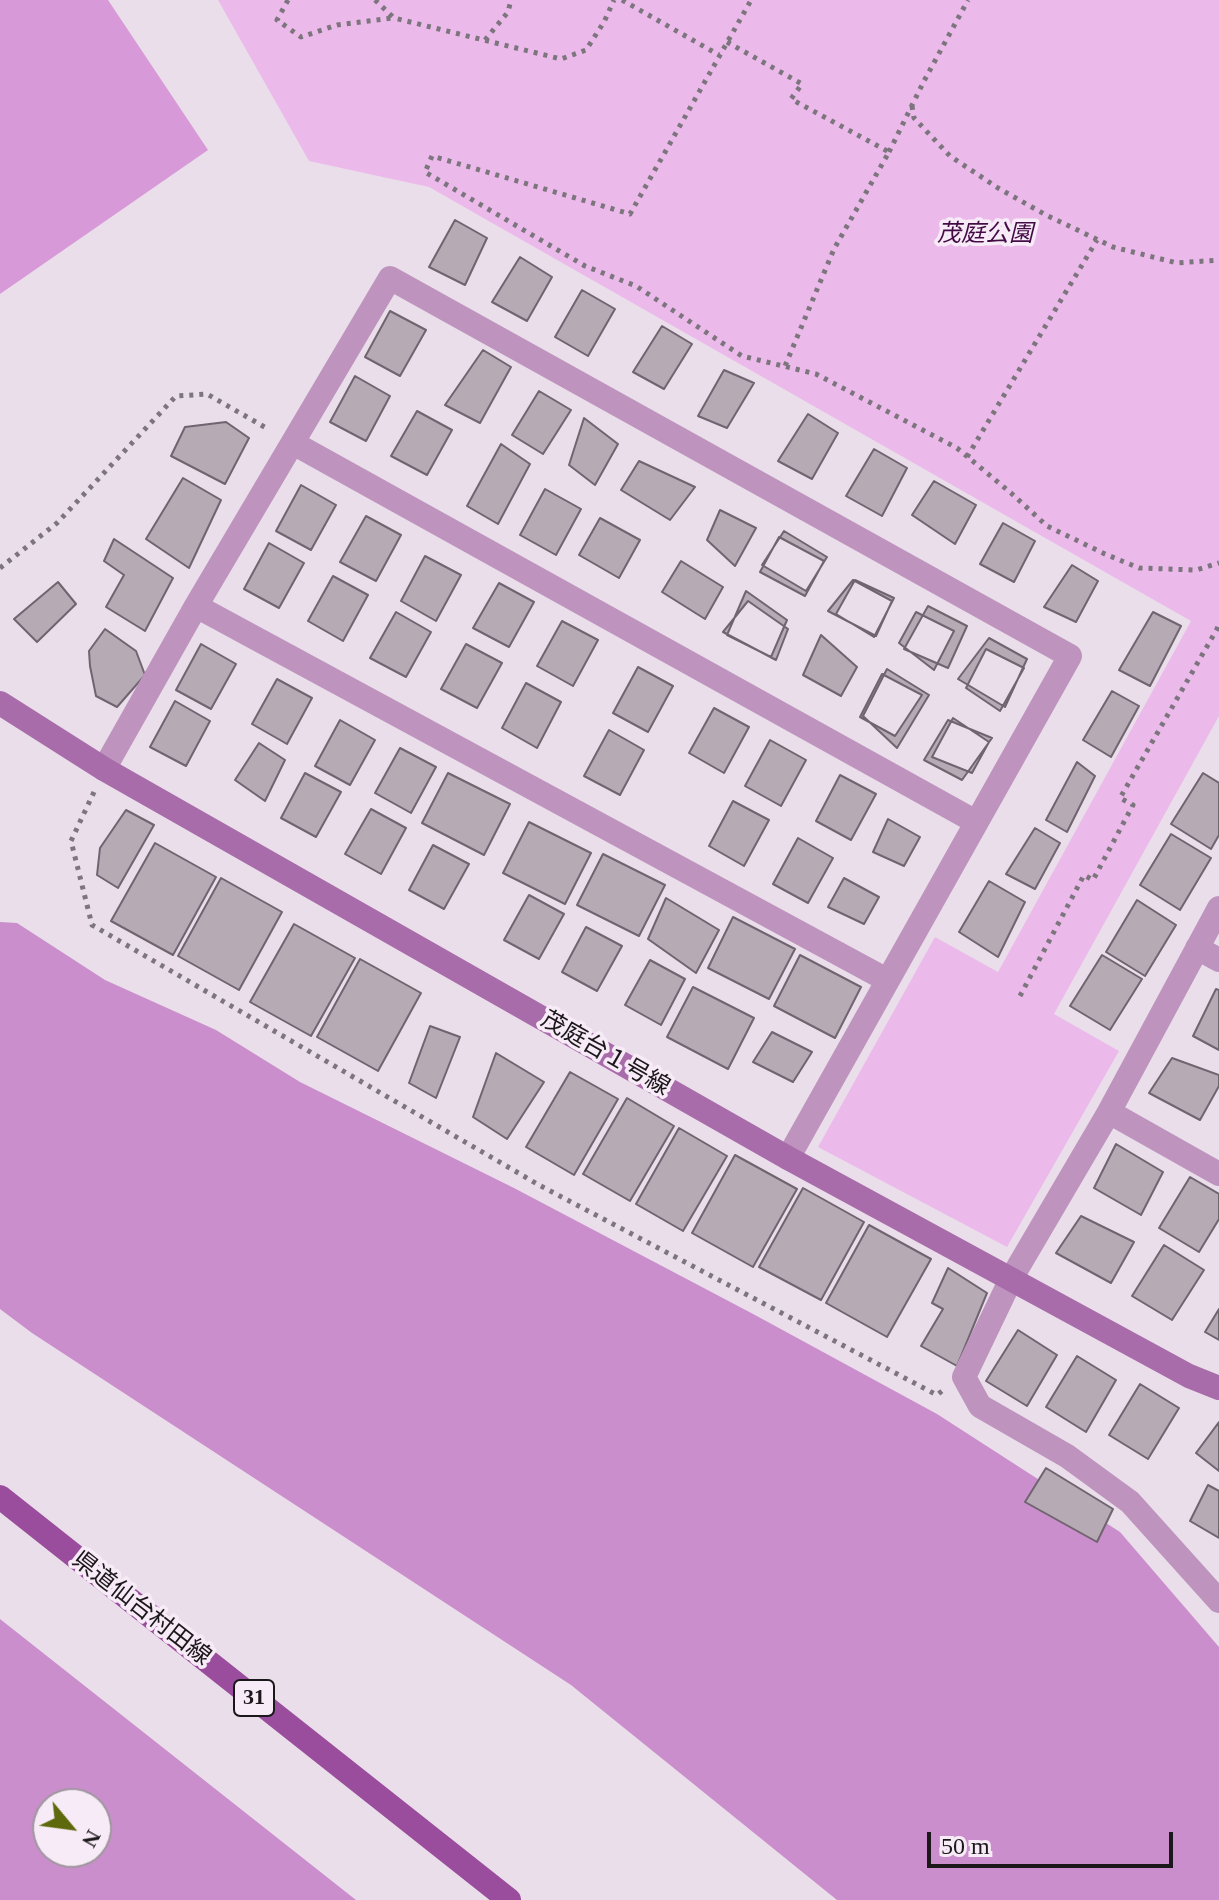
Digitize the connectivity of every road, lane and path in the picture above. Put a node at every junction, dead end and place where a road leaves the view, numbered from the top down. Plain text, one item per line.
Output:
1 (288, 0) edge
2 (375, 0) edge
3 (511, 0) edge
4 (614, 0) edge
5 (622, 0) edge
6 (968, 0) edge
7 (750, 2) dead end
8 (394, 18) junction
9 (485, 40) junction
10 (727, 42) junction
11 (719, 55) junction
12 (912, 106) junction
13 (889, 152) junction
14 (1097, 240) junction
15 (1219, 260) edge
16 (784, 366) junction
17 (293, 443) junction
18 (967, 457) junction
19 (1219, 563) edge
20 (0, 568) edge
21 (196, 606) junction
22 (1218, 628) edge
23 (0, 703) edge
24 (104, 769) junction
25 (976, 822) junction
26 (1219, 908) edge
27 (1197, 948) junction
28 (1219, 960) edge
29 (887, 980) junction
30 (1020, 996) dead end
31 (1109, 1112) junction
32 (788, 1158) junction
33 (1219, 1174) edge
34 (1011, 1279) junction
35 (964, 1377) junction
36 (1219, 1388) edge
37 (0, 1497) edge
38 (1219, 1601) edge
39 (509, 1900) edge

1 - 8 path
2 - 8 path
3 - 9 path
4 - 9 path
5 - 11 path
6 - 12 path
7 - 10 path
8 - 9 path
10 - 11 path
10 - 13 path
11 - 16 path
12 - 13 path
12 - 14 path
13 - 16 path
14 - 15 path
14 - 18 path
16 - 18 path
17 - 20 path
17 - 21 street
17 - 25 street
17 - 25 street
18 - 19 path
21 - 24 street
21 - 29 street
22 - 30 path
23 - 24 street, 茂庭台１号線
24 - 32 street, 茂庭台１号線
24 - 35 path
25 - 29 street
26 - 27 street
27 - 28 street
27 - 31 street
29 - 32 street
31 - 33 street
31 - 34 street
32 - 34 street, 茂庭台１号線
34 - 35 street
34 - 36 street, 茂庭台１号線
35 - 38 street
37 - 39 main road, 県道仙台村田線 / 31

